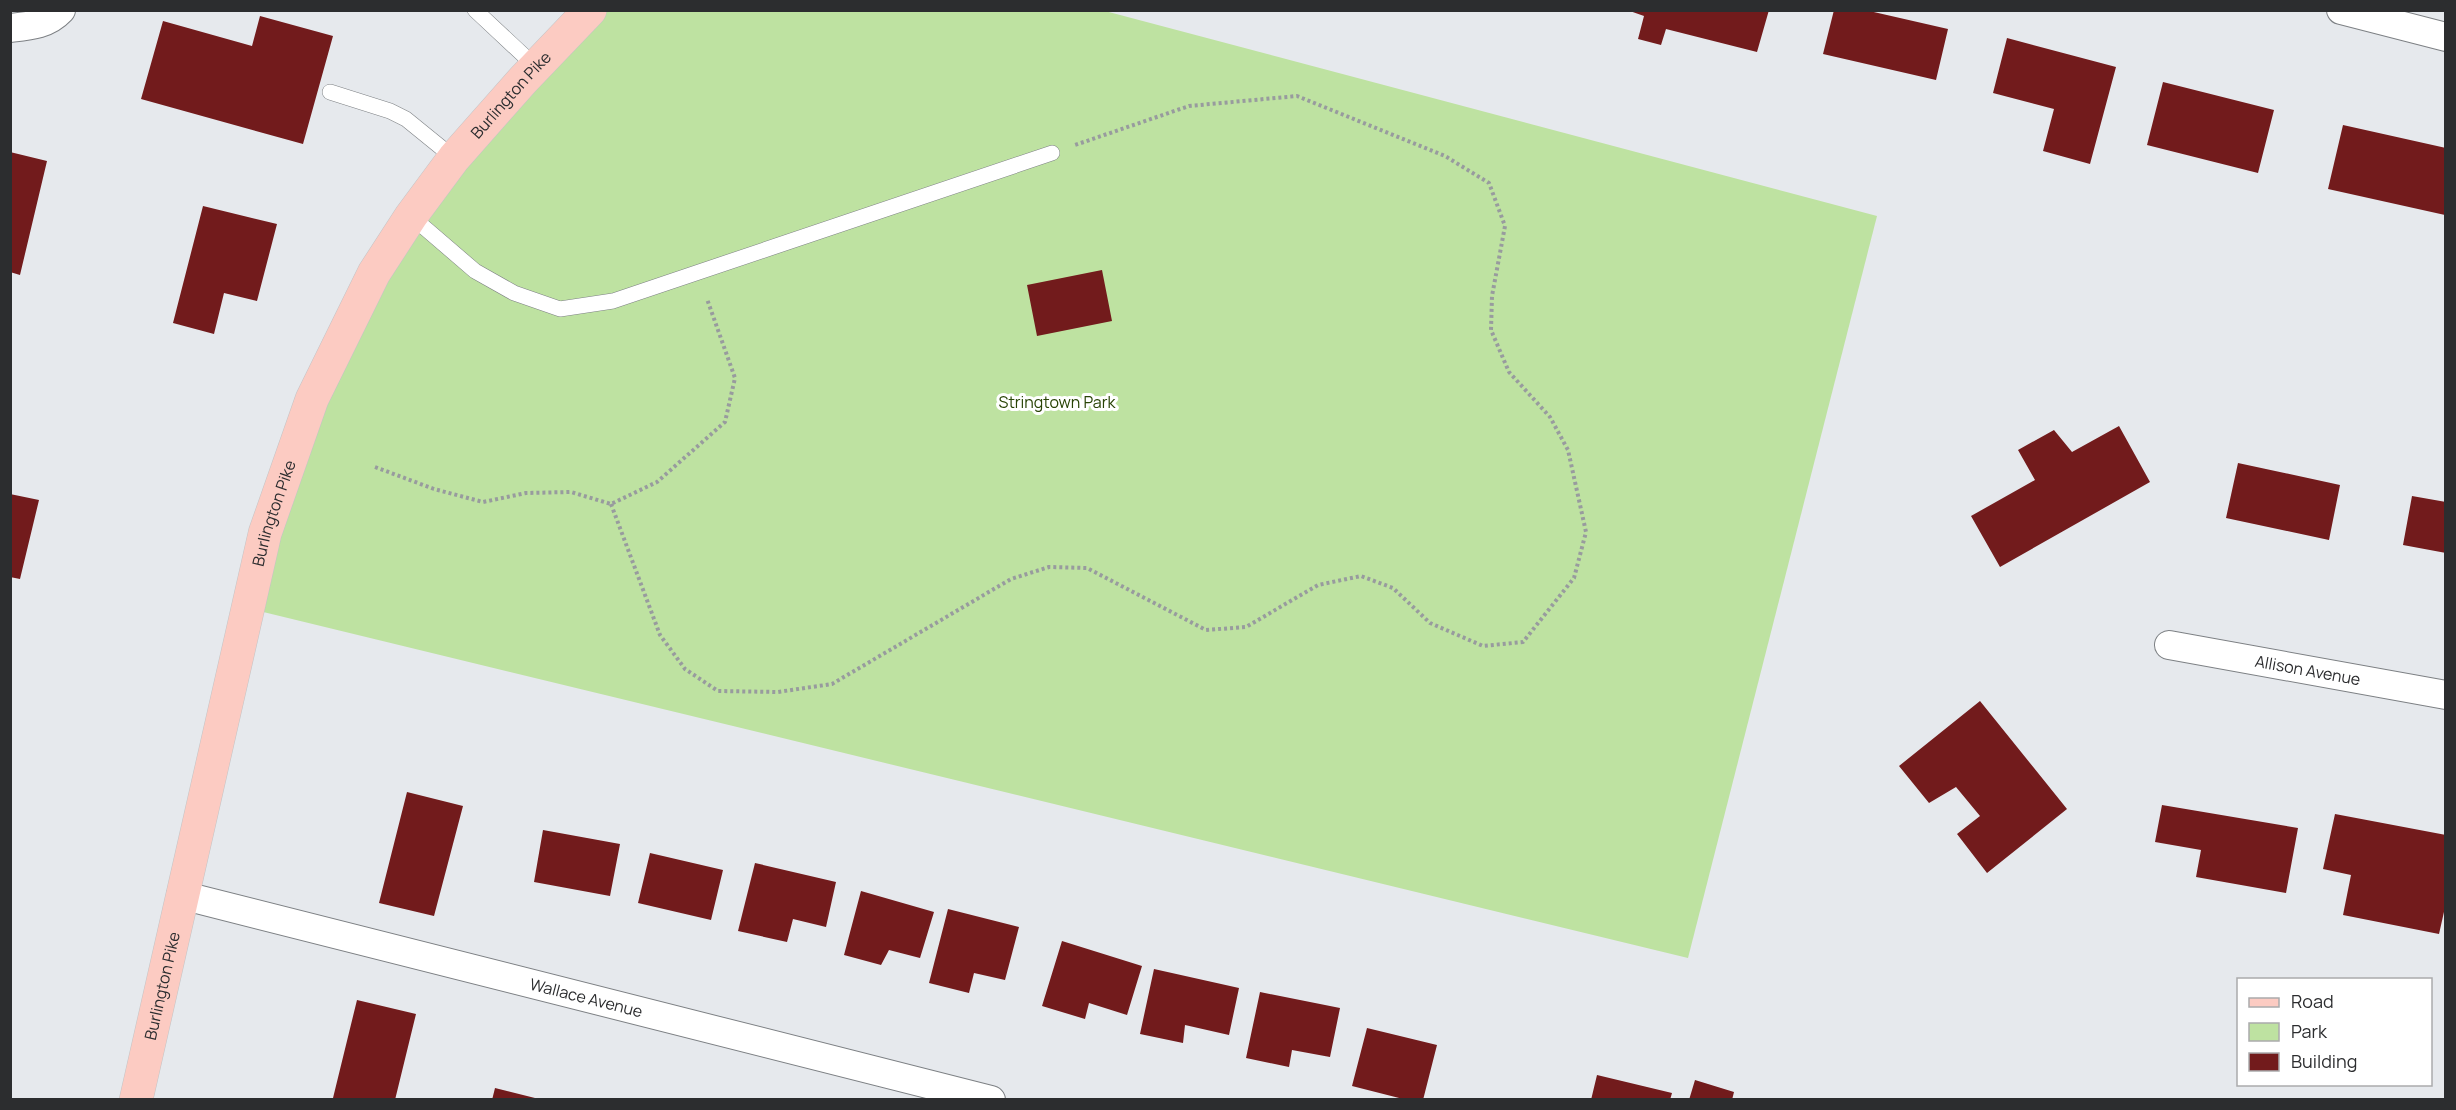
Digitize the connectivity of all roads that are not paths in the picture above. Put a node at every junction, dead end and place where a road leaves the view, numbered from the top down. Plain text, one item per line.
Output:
1 (475, 10) edge
2 (590, 10) edge
3 (2341, 10) edge
4 (56, 14) edge
5 (10, 28) edge
6 (2445, 37) edge
7 (536, 67) junction
8 (330, 92) dead end
9 (1052, 153) road end
10 (454, 158) junction
11 (411, 216) junction
12 (2169, 645) dead end
13 (2445, 695) edge
14 (181, 895) junction
15 (136, 1100) edge
16 (991, 1100) edge

1 - 7 lane
2 - 7 main road, Burlington Pike
3 - 6 street
4 - 5 street
7 - 10 main road, Burlington Pike
8 - 10 lane
9 - 11 lane
10 - 11 main road, Burlington Pike
11 - 14 main road, Burlington Pike
12 - 13 street, Allison Avenue
14 - 15 main road, Burlington Pike
14 - 16 street, Wallace Avenue

